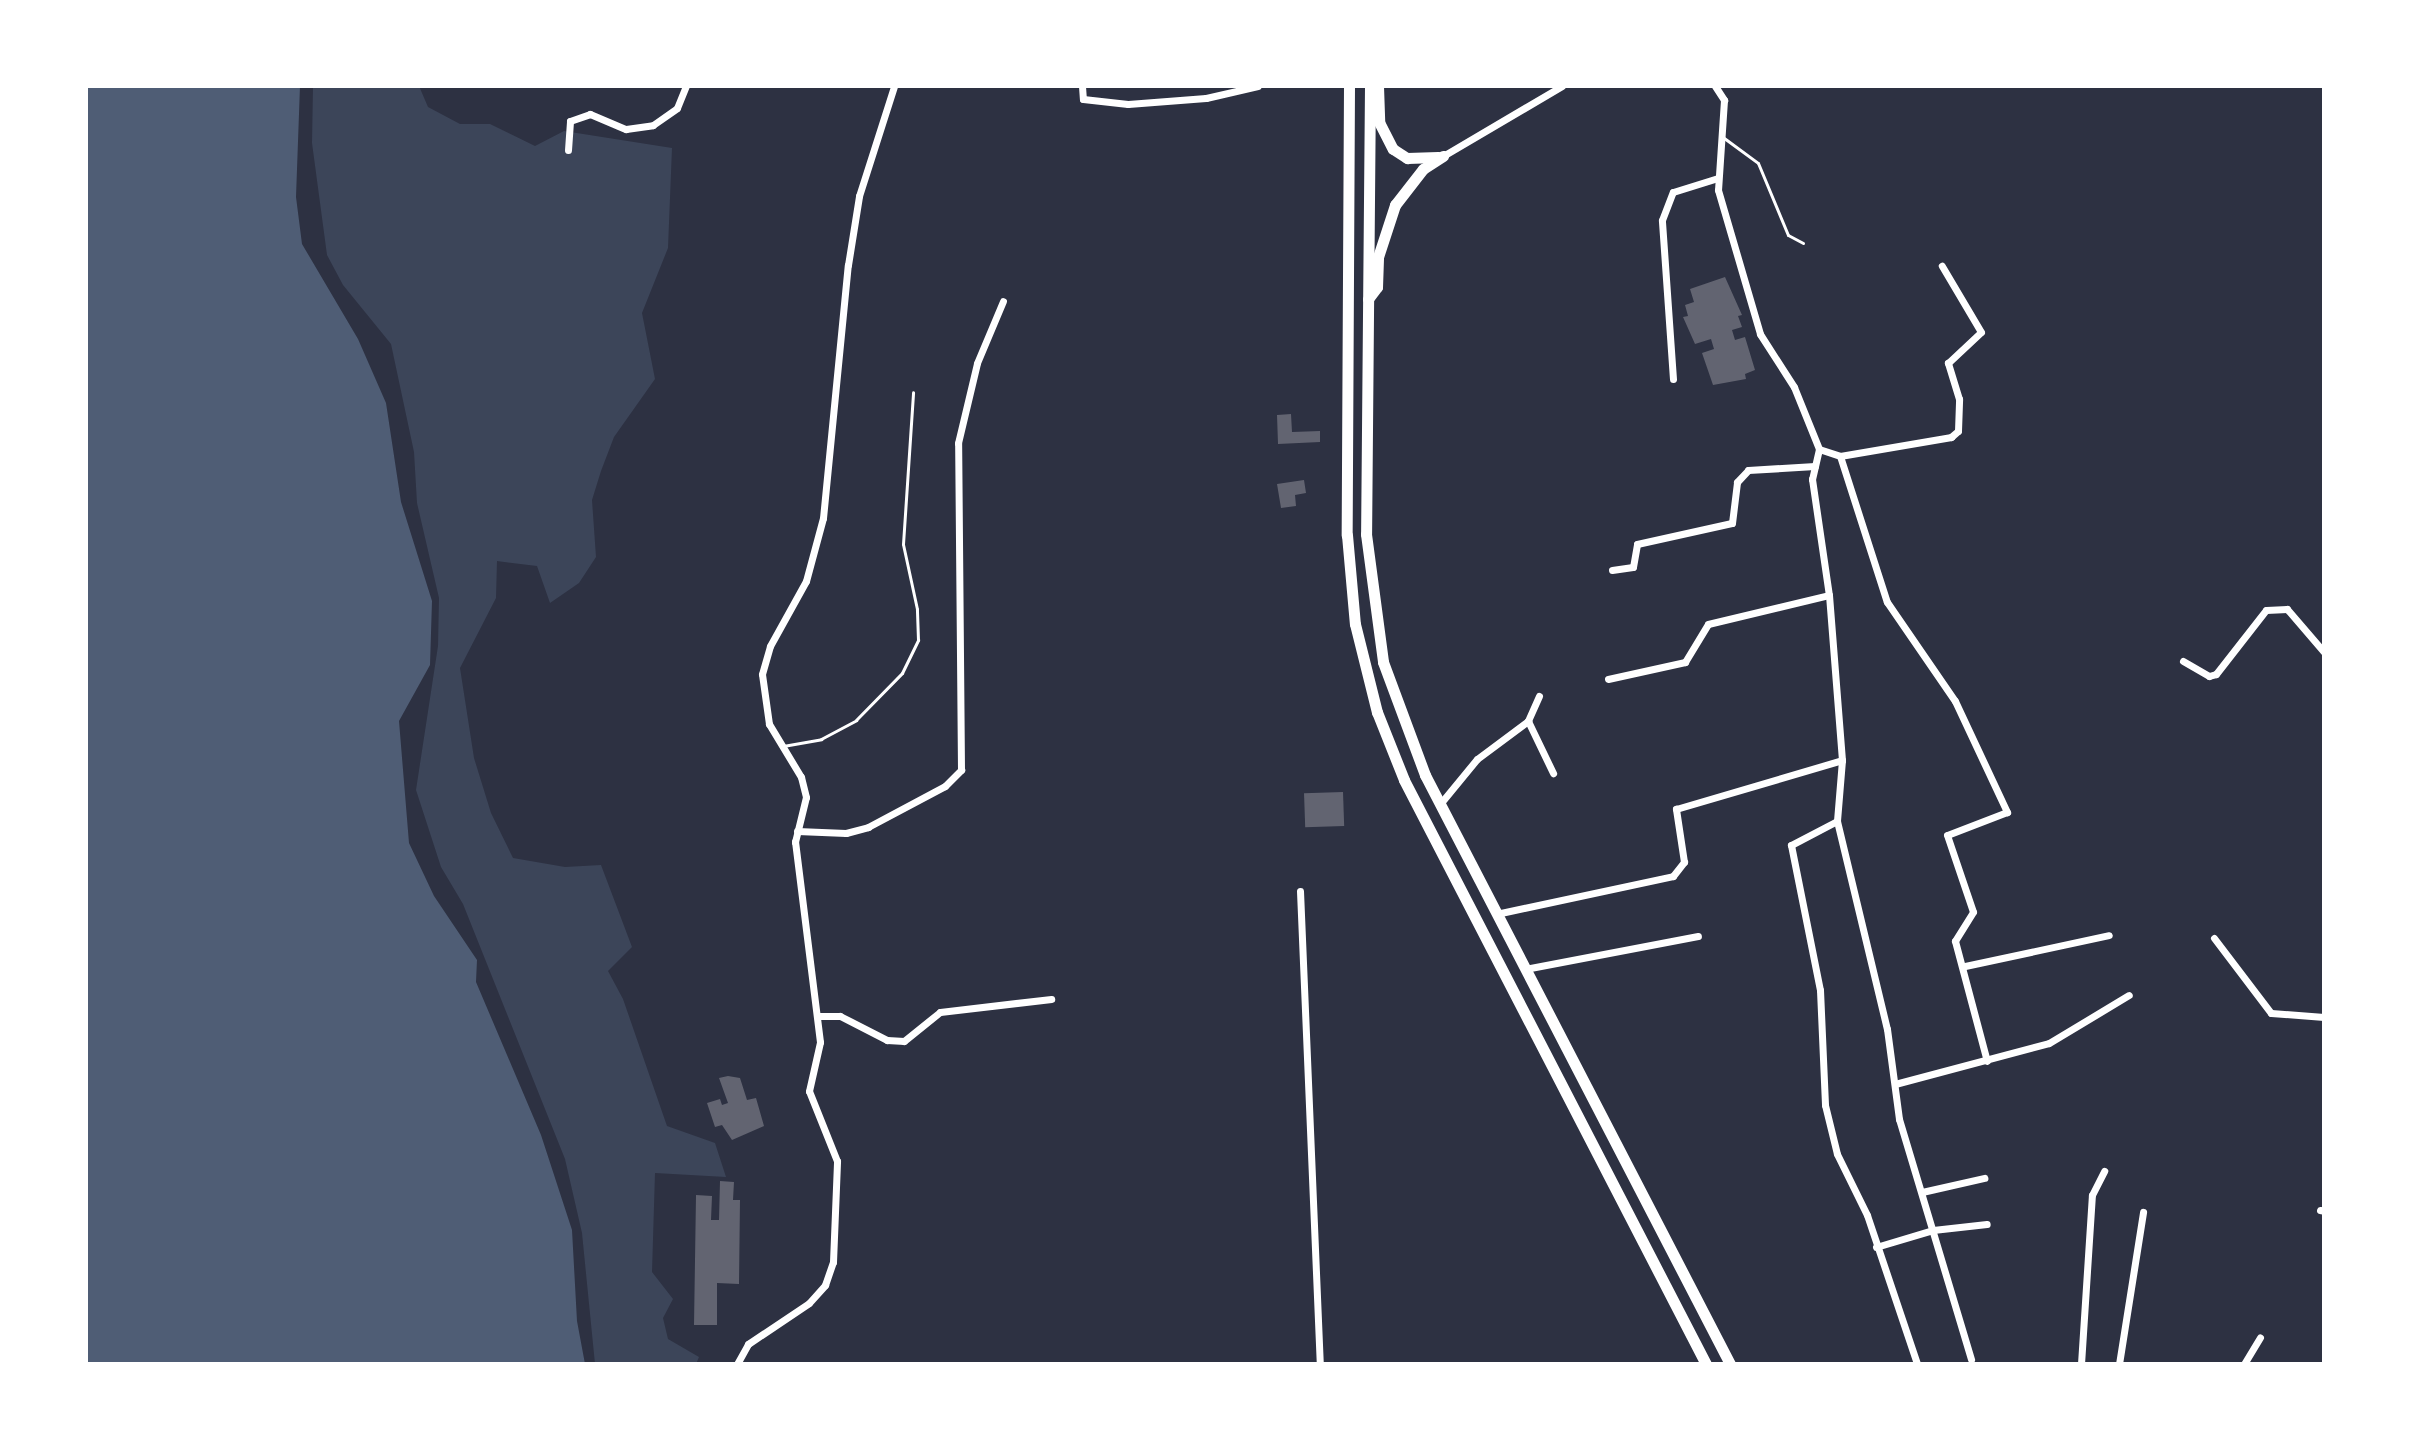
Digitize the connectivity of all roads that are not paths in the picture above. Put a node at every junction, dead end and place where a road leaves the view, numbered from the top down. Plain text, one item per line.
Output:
1 (686, 86) edge
2 (894, 86) edge
3 (1082, 86) edge
4 (1258, 86) edge
5 (1349, 86) edge
6 (1370, 86) edge
7 (1378, 86) edge
8 (1562, 86) edge
9 (1715, 86) edge
10 (1724, 138) junction
11 (568, 150) dead end
12 (1443, 156) junction
13 (1718, 178) junction
14 (1803, 243) dead end
15 (1942, 266) dead end
16 (1368, 299) junction
17 (1003, 301) dead end
18 (1673, 379) dead end
19 (913, 392) dead end
20 (1819, 449) junction
21 (1840, 456) junction
22 (1815, 466) junction
23 (1612, 570) dead end
24 (1829, 595) junction
25 (2324, 652) edge
26 (2183, 661) dead end
27 (1608, 679) dead end
28 (1539, 696) dead end
29 (1528, 721) junction
30 (783, 746) junction
31 (1842, 760) junction
32 (1553, 773) dead end
33 (1440, 804) junction
34 (1837, 821) junction
35 (797, 831) junction
36 (1300, 891) dead end
37 (1496, 914) junction
38 (2109, 935) dead end
39 (1698, 936) dead end
40 (2214, 938) dead end
41 (1965, 966) junction
42 (1525, 969) junction
43 (2129, 995) dead end
44 (1051, 999) dead end
45 (819, 1016) junction
46 (2324, 1017) edge
47 (1987, 1061) junction
48 (1895, 1084) junction
49 (2104, 1171) dead end
50 (1984, 1178) dead end
51 (1922, 1192) junction
52 (2143, 1212) dead end
53 (1987, 1224) dead end
54 (1933, 1230) junction
55 (1876, 1247) junction
56 (2260, 1337) dead end
57 (1971, 1359) dead end
58 (737, 1364) edge
59 (1320, 1364) edge
60 (1706, 1364) edge
61 (1730, 1364) edge
62 (1917, 1364) edge
63 (2081, 1364) edge
64 (2119, 1364) edge
65 (2244, 1364) edge

1 - 11 street
2 - 30 street
3 - 4 street
5 - 60 highway
6 - 16 highway
7 - 12 highway
8 - 12 street
9 - 10 street
10 - 13 street
10 - 14 lane
12 - 16 highway
13 - 18 street
13 - 20 street
15 - 21 street
16 - 33 highway
17 - 35 street
19 - 30 lane
20 - 21 street
20 - 22 street
21 - 41 street
22 - 23 street
22 - 24 street
24 - 27 street
24 - 31 street
25 - 26 street
28 - 29 street
29 - 32 street
29 - 33 street
30 - 35 street
31 - 34 street
31 - 37 street
33 - 37 highway
34 - 48 street
34 - 55 street
35 - 45 street
36 - 59 street
37 - 42 highway
38 - 41 street
39 - 42 street
40 - 46 street
41 - 47 street
42 - 61 highway
43 - 47 street
44 - 45 street
45 - 58 street
47 - 48 street
48 - 51 street
49 - 63 street
50 - 51 street
51 - 54 street
52 - 64 street
53 - 54 street
54 - 55 street
54 - 57 street
55 - 62 street
56 - 65 street

